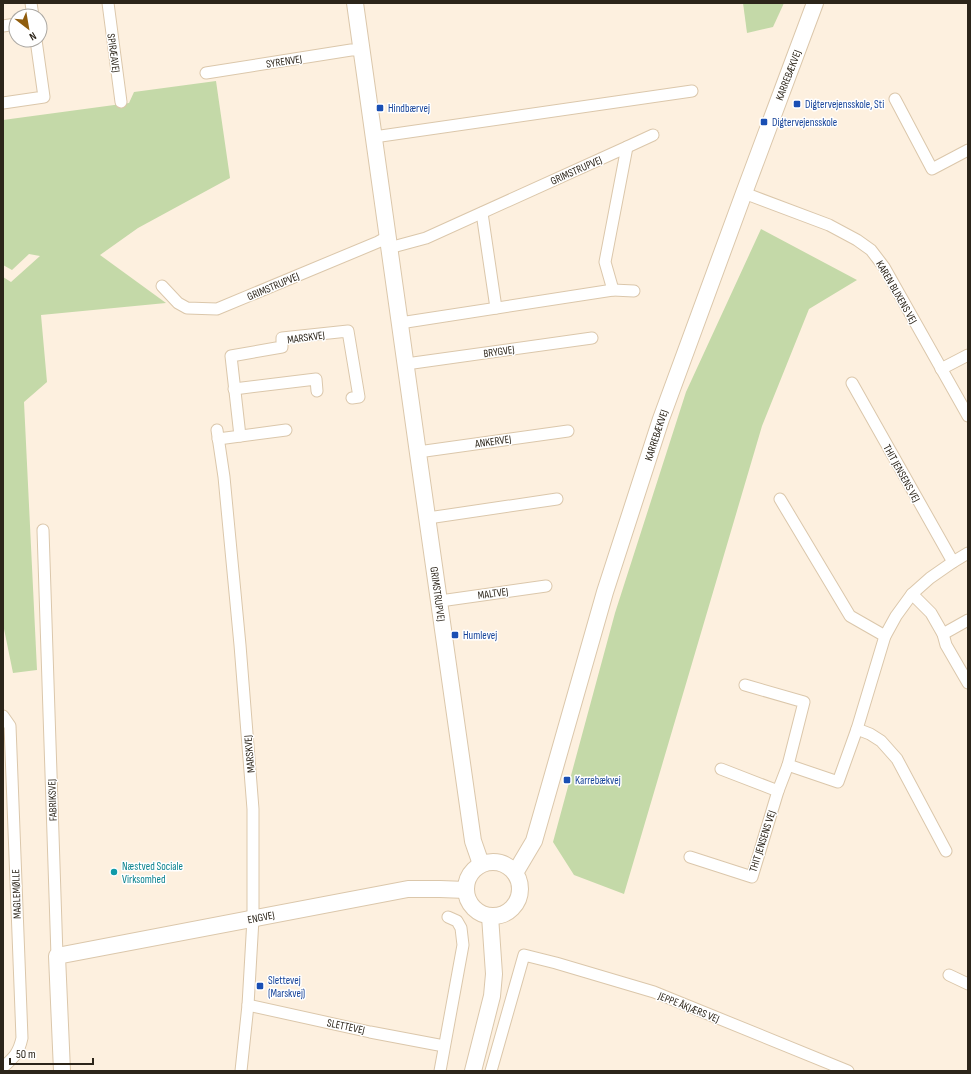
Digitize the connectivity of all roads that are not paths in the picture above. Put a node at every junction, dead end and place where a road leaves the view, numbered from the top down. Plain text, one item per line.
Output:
1 (108, 3) edge
2 (355, 3) edge
3 (815, 3) edge
4 (37, 48) edge
5 (361, 50) junction
6 (206, 73) dead end
7 (692, 91) dead end
8 (895, 99) dead end
9 (121, 102) dead end
10 (3, 103) edge
11 (653, 135) dead end
12 (374, 137) junction
13 (627, 147) junction
14 (968, 150) edge
15 (744, 193) junction
16 (482, 213) junction
17 (388, 243) junction
18 (162, 286) dead end
19 (613, 290) junction
20 (634, 291) dead end
21 (496, 308) junction
22 (400, 323) junction
23 (592, 338) dead end
24 (968, 355) edge
25 (406, 364) junction
26 (941, 369) junction
27 (852, 383) dead end
28 (234, 389) junction
29 (317, 392) dead end
30 (352, 398) dead end
31 (968, 416) edge
32 (286, 430) dead end
33 (568, 431) dead end
34 (240, 436) junction
35 (418, 452) junction
36 (557, 499) dead end
37 (780, 499) dead end
38 (428, 518) junction
39 (43, 530) dead end
40 (968, 553) edge
41 (953, 562) junction
42 (546, 586) dead end
43 (912, 594) junction
44 (440, 601) junction
45 (968, 620) edge
46 (943, 634) junction
47 (885, 636) junction
48 (968, 683) edge
49 (745, 686) dead end
50 (3, 716) edge
51 (857, 729) junction
52 (788, 765) junction
53 (721, 769) dead end
54 (778, 791) junction
55 (946, 851) dead end
56 (690, 858) dead end
57 (481, 864) junction
58 (515, 873) junction
59 (466, 890) junction
60 (490, 916) junction
61 (448, 917) dead end
62 (253, 919) junction
63 (57, 956) junction
64 (949, 975) dead end
65 (968, 984) edge
66 (248, 1005) junction
67 (444, 1046) junction
68 (3, 1067) edge
69 (62, 1071) edge
70 (241, 1071) edge
71 (440, 1071) edge
72 (473, 1071) edge
73 (491, 1071) edge
74 (848, 1071) edge

1 - 9 street, SPIRÆAVEJ
2 - 5 street, GRIMSTRUPVEJ
3 - 15 street, KARREBÆKVEJ
4 - 10 street
5 - 6 street, SYRENVEJ
5 - 12 street, GRIMSTRUPVEJ
7 - 12 street
8 - 14 street
11 - 13 street, GRIMSTRUPVEJ
12 - 17 street, GRIMSTRUPVEJ
13 - 16 street, GRIMSTRUPVEJ
13 - 19 street
15 - 26 street, KAREN BLIXENS VEJ
15 - 58 street, KARREBÆKVEJ
16 - 17 street, GRIMSTRUPVEJ
16 - 21 street
17 - 18 street, GRIMSTRUPVEJ
17 - 22 street, GRIMSTRUPVEJ
19 - 20 street
19 - 21 street
21 - 22 street
22 - 25 street, GRIMSTRUPVEJ
23 - 25 street, BRYGVEJ
24 - 26 street
25 - 35 street, GRIMSTRUPVEJ
26 - 31 street, KAREN BLIXENS VEJ
27 - 41 street, THIT JENSENS VEJ
28 - 29 street
28 - 30 street, MARSKVEJ
28 - 34 street, MARSKVEJ
32 - 34 street, MARSKVEJ
33 - 35 street, ANKERVEJ
34 - 62 street, MARSKVEJ
35 - 38 street, GRIMSTRUPVEJ
36 - 38 street
37 - 47 street
38 - 44 street, GRIMSTRUPVEJ
39 - 63 street, FABRIKSVEJ
40 - 41 street
41 - 43 street
42 - 44 street, MALTVEJ
43 - 46 street
43 - 47 street
44 - 57 street, GRIMSTRUPVEJ
45 - 46 street
46 - 48 street
47 - 51 street
49 - 52 street, THIT JENSENS VEJ
50 - 68 street, MAGLEMØLLE
51 - 52 street
51 - 55 street
52 - 54 street, THIT JENSENS VEJ
53 - 54 street
54 - 56 street, THIT JENSENS VEJ
57 - 58 street
57 - 59 street
58 - 60 street
59 - 60 street
59 - 62 street, ENGVEJ
60 - 72 street
61 - 67 street
62 - 63 street, ENGVEJ
62 - 66 street, MARSKVEJ
63 - 69 street, FABRIKSVEJ
64 - 65 street
66 - 67 street, SLETTEVEJ
66 - 70 street, MARSKVEJ
67 - 71 street
73 - 74 street, JEPPE ÅKJÆRS VEJ

